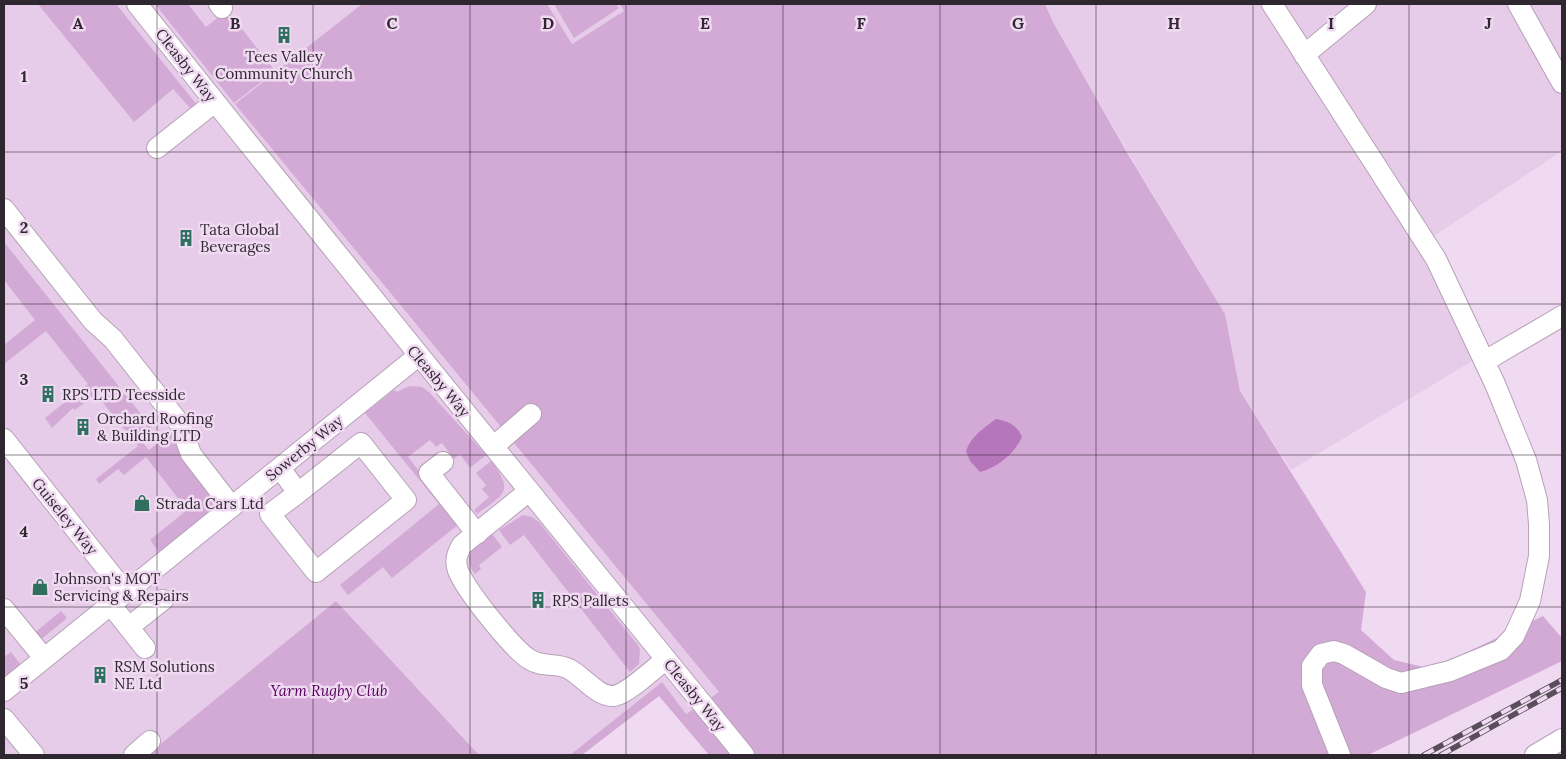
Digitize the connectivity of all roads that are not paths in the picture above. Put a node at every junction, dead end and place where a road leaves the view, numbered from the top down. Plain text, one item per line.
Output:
1 (137, 4) edge
2 (1272, 4) edge
3 (1366, 4) edge
4 (1518, 4) edge
5 (1304, 55) junction
6 (1562, 83) edge
7 (215, 102) junction
8 (157, 148) dead end
9 (4, 209) edge
10 (1562, 316) edge
11 (418, 356) junction
12 (1485, 361) junction
13 (531, 414) dead end
14 (4, 439) edge
15 (494, 446) junction
16 (443, 462) dead end
17 (280, 468) junction
18 (529, 490) junction
19 (298, 493) junction
20 (232, 507) junction
21 (477, 534) junction
22 (118, 599) junction
23 (162, 600) dead end
24 (4, 608) edge
25 (129, 627) junction
26 (145, 648) dead end
27 (44, 658) junction
28 (666, 659) junction
29 (4, 691) edge
30 (4, 719) edge
31 (1562, 739) edge
32 (150, 741) dead end
33 (34, 755) edge
34 (134, 755) edge
35 (744, 755) edge
36 (1340, 755) edge
37 (1535, 755) edge

1 - 7 street, Cleasby Way
2 - 5 street
3 - 5 street
4 - 6 street
5 - 12 street
7 - 8 street
7 - 11 street, Cleasby Way
9 - 20 street
10 - 12 street
11 - 15 street, Cleasby Way
11 - 17 street, Sowerby Way
12 - 36 street
13 - 15 street
14 - 22 street, Guiseley Way
15 - 18 street, Cleasby Way
16 - 21 street
17 - 19 street
17 - 20 street, Sowerby Way
18 - 21 street
18 - 28 street, Cleasby Way
19 - 19 street
20 - 22 street, Sowerby Way
21 - 28 street
22 - 25 street, Guiseley Way
22 - 27 street, Sowerby Way
23 - 25 street
24 - 27 street
25 - 26 street, Guiseley Way
27 - 29 street, Sowerby Way
28 - 35 street, Cleasby Way
30 - 33 street
31 - 37 street
32 - 34 street

